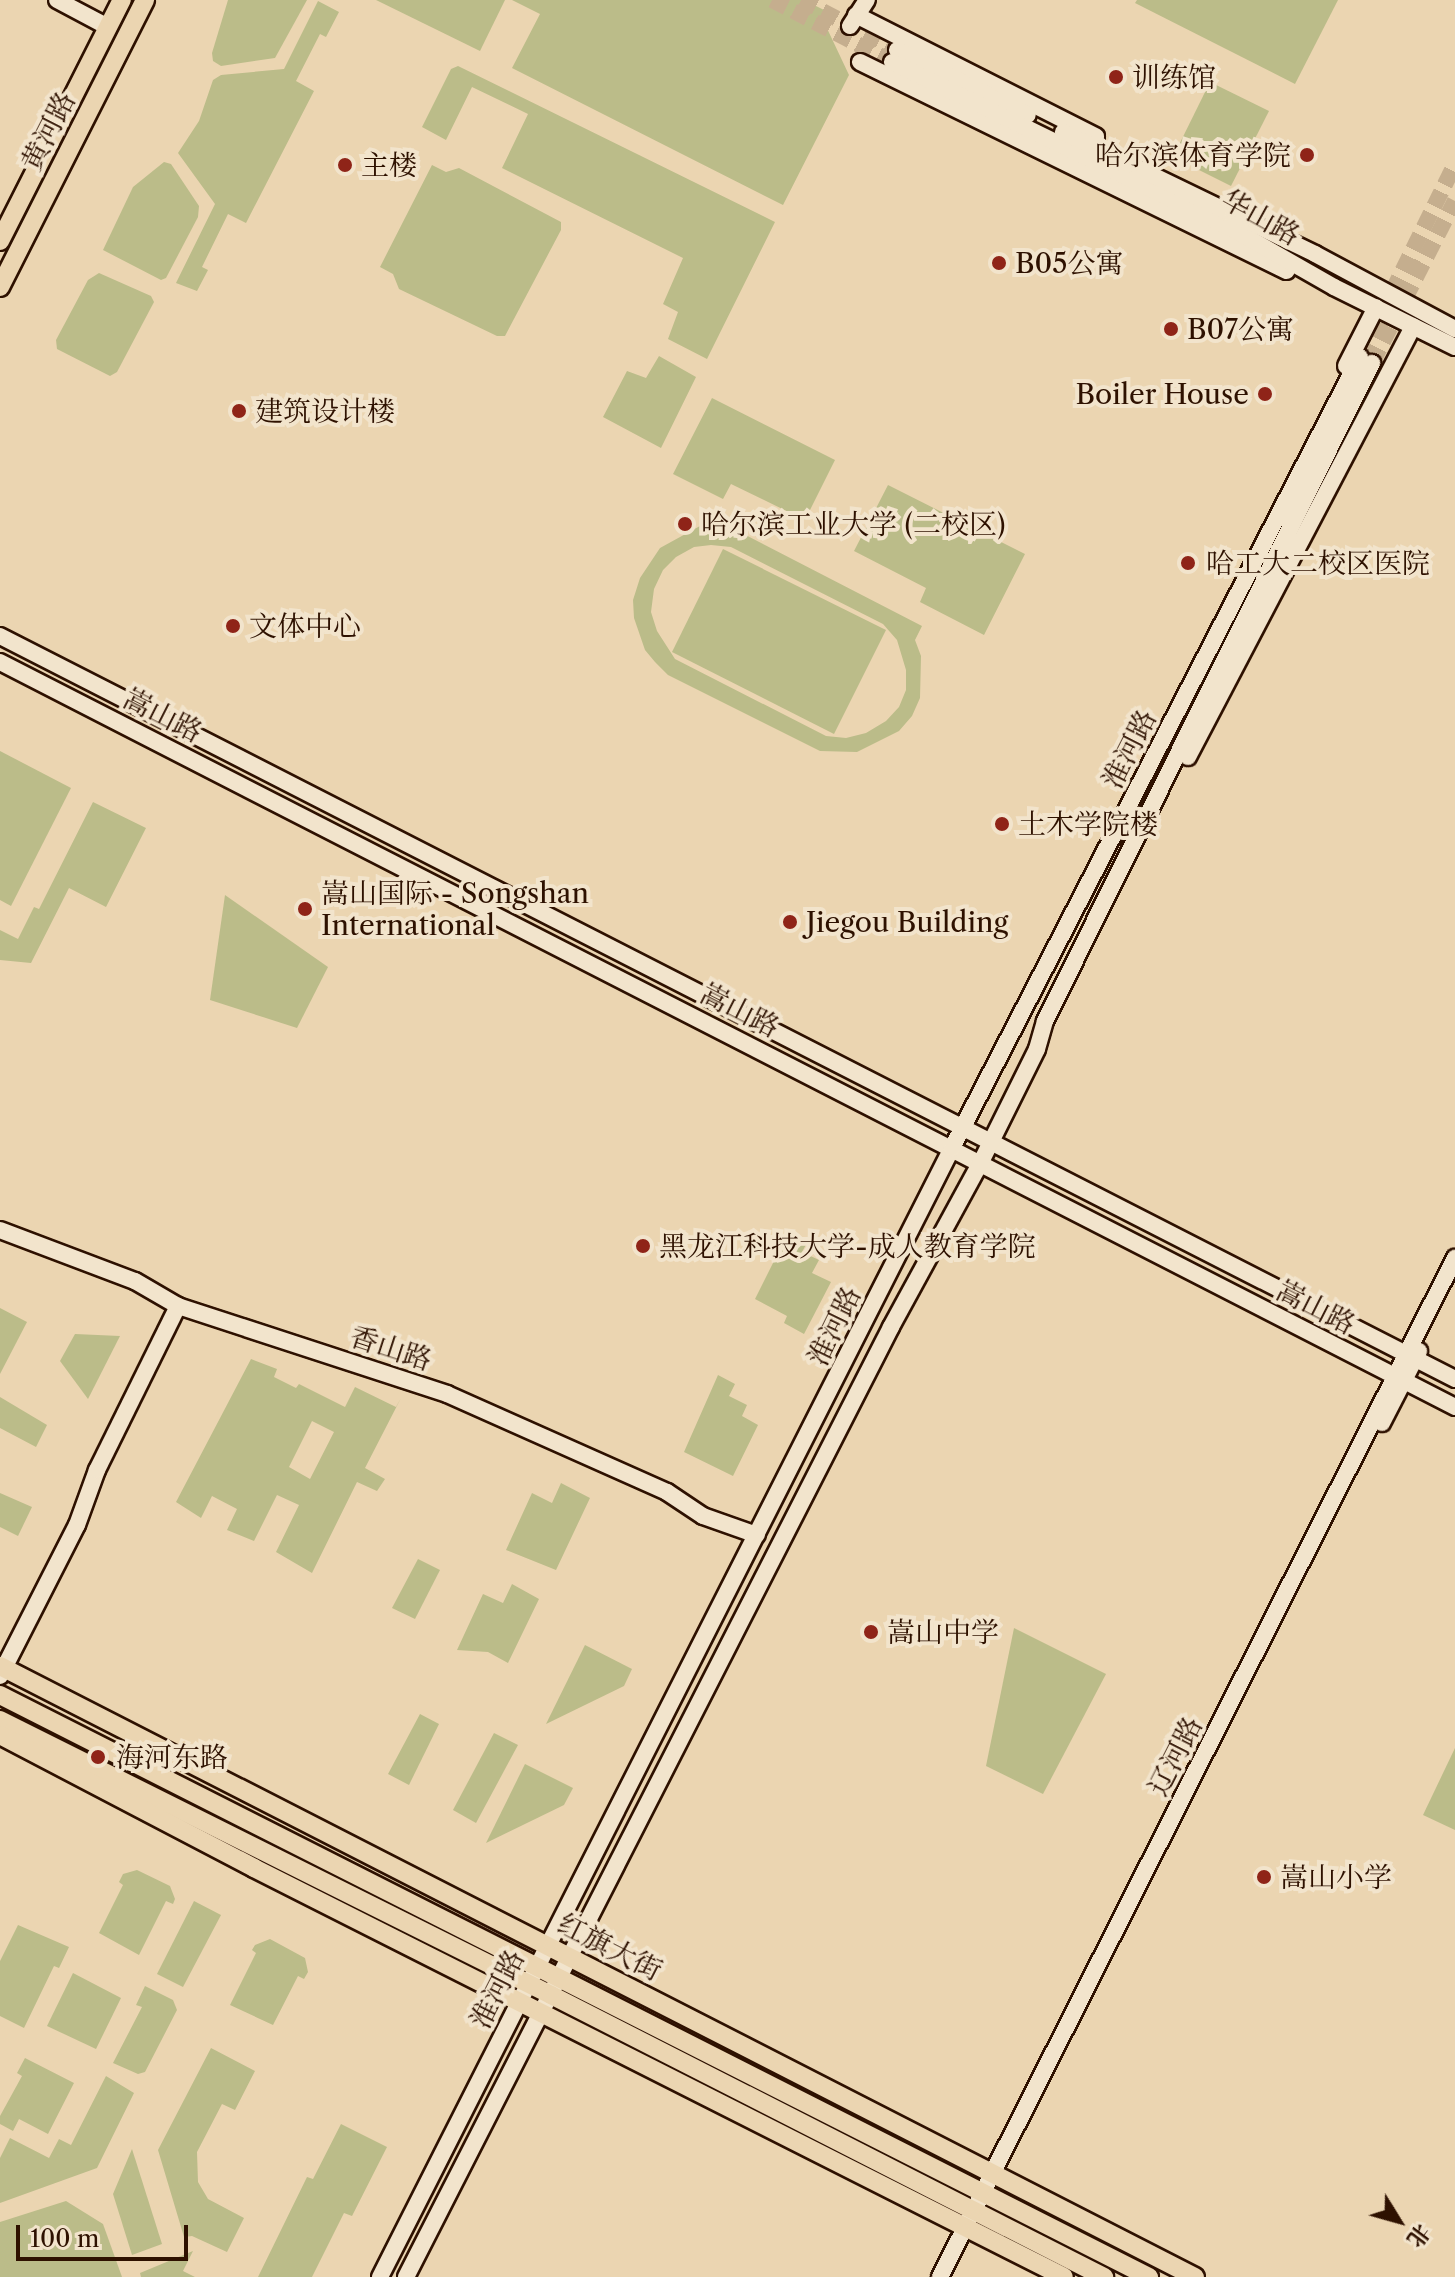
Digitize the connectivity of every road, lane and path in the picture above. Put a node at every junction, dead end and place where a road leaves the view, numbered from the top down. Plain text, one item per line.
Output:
1 (57, 0) edge
2 (122, 0) edge
3 (145, 0) edge
4 (867, 0) edge
5 (108, 27) junction
6 (860, 62) dead end
7 (5, 217) edge
8 (0, 241) edge
9 (1315, 254) junction
10 (0, 287) edge
11 (1334, 287) junction
12 (1386, 306) junction
13 (1413, 326) junction
14 (1455, 329) edge
15 (1455, 347) edge
16 (0, 636) edge
17 (0, 662) edge
18 (1100, 861) junction
19 (1119, 872) junction
20 (963, 1128) junction
21 (990, 1142) junction
22 (952, 1148) junction
23 (980, 1164) junction
24 (0, 1230) edge
25 (1455, 1258) edge
26 (1455, 1281) edge
27 (178, 1306) junction
28 (1410, 1356) junction
29 (1399, 1379) junction
30 (1455, 1379) edge
31 (1455, 1407) edge
32 (757, 1535) junction
33 (1, 1670) edge
34 (0, 1695) edge
35 (0, 1720) edge
36 (0, 1735) edge
37 (548, 1947) junction
38 (570, 1958) junction
39 (538, 1966) junction
40 (560, 1977) junction
41 (529, 1984) junction
42 (551, 1995) junction
43 (519, 2002) junction
44 (541, 2014) junction
45 (997, 2174) junction
46 (986, 2194) junction
47 (973, 2221) junction
48 (380, 2277) edge
49 (406, 2277) edge
50 (940, 2277) edge
51 (950, 2277) edge
52 (1064, 2277) edge
53 (1104, 2277) edge
54 (1149, 2277) edge
55 (1195, 2277) edge

1 - 5 main road
2 - 5 main road, 黄河路
3 - 10 main road, 黄河路
4 - 9 main road, 华山路
5 - 7 main road, 黄河路
6 - 11 main road
7 - 8 main road, 黄河路
9 - 11 main road, 华山路
9 - 12 main road
11 - 12 main road, 华山路
12 - 13 main road
12 - 14 main road
12 - 18 main road
13 - 15 main road
13 - 19 main road
16 - 20 main road, 嵩山路
17 - 22 main road, 嵩山路
18 - 19 main road, 淮河路
18 - 20 main road, 淮河路
19 - 21 main road, 淮河路
20 - 21 main road, 嵩山路
20 - 22 main road, 淮河路
21 - 23 main road, 淮河路
21 - 28 main road, 嵩山路
22 - 23 main road, 嵩山路
22 - 32 main road, 淮河路
23 - 29 main road, 嵩山路
23 - 38 main road, 淮河路
24 - 27 main road, 香山路
25 - 28 main road, 辽河路
26 - 28 main road, 辽河路
27 - 32 main road, 香山路
27 - 33 main road
28 - 29 main road, 辽河路
28 - 30 main road, 嵩山路
29 - 31 main road, 嵩山路
29 - 45 main road, 辽河路
32 - 37 main road, 淮河路
33 - 37 main road, 红旗大街
34 - 39 main road, 红旗大街
35 - 41 main road
36 - 43 main road
37 - 38 main road, 红旗大街
37 - 39 main road, 淮河路
38 - 40 main road, 淮河路
38 - 45 main road, 红旗大街
39 - 40 main road, 红旗大街
39 - 41 main road, 淮河路
40 - 42 main road, 淮河路
40 - 46 main road, 红旗大街
41 - 42 main road
41 - 43 main road, 淮河路
42 - 44 main road, 淮河路
42 - 47 main road
43 - 44 main road
43 - 48 main road, 淮河路
44 - 47 main road
44 - 49 main road, 淮河路
45 - 46 main road, 辽河路
45 - 55 main road, 红旗大街
46 - 47 main road, 辽河路
46 - 54 main road, 红旗大街
47 - 50 main road, 辽河路
47 - 51 main road, 辽河路
47 - 52 main road
47 - 53 main road

